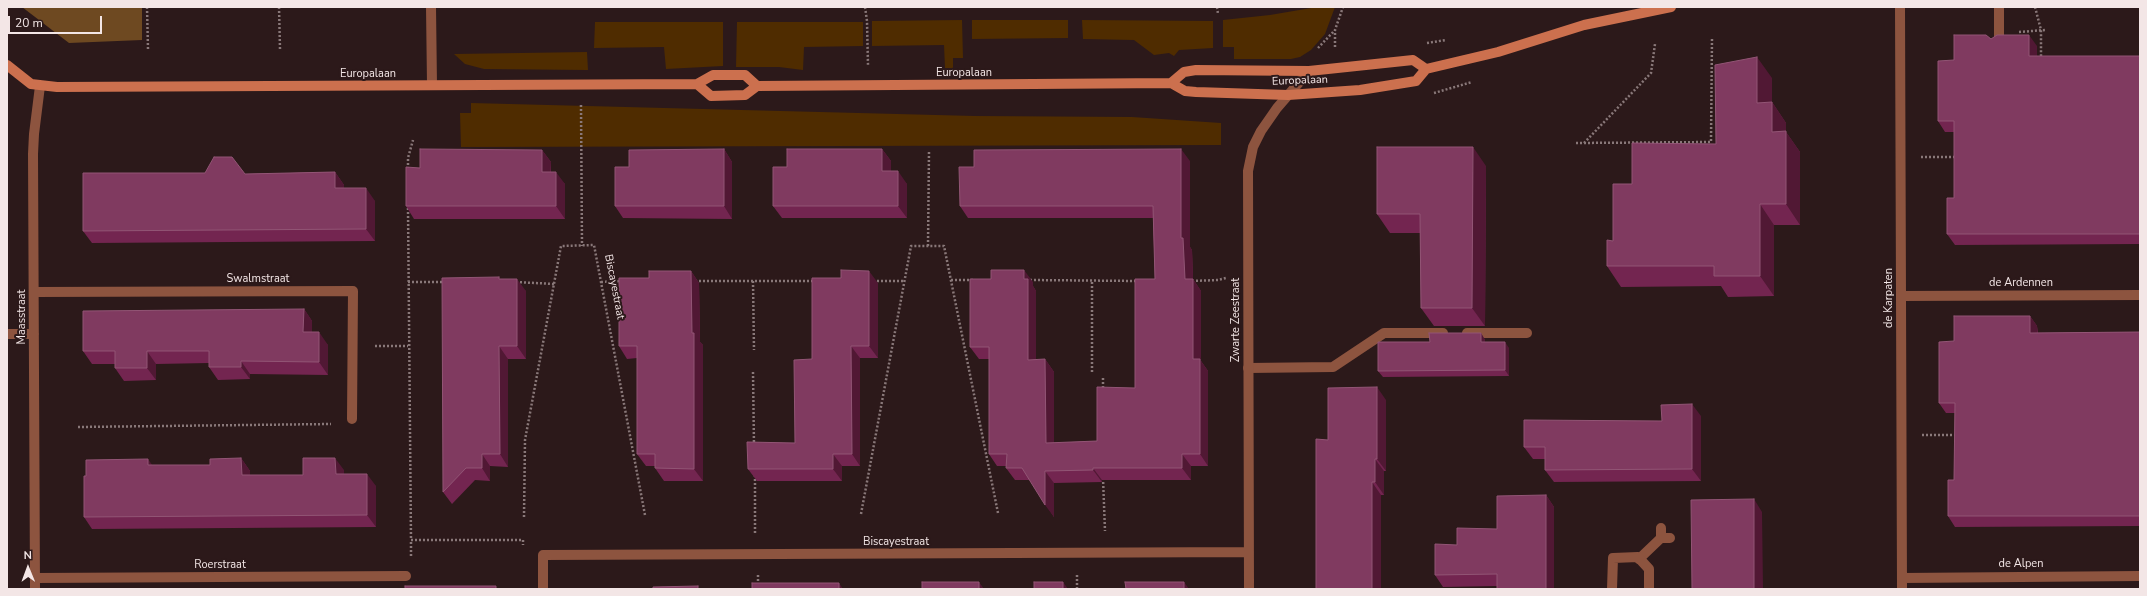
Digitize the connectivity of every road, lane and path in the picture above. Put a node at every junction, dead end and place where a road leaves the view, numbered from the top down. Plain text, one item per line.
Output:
1 (147, 7) edge
2 (279, 7) edge
3 (432, 7) edge
4 (865, 7) edge
5 (1217, 7) edge
6 (1343, 7) edge
7 (1671, 7) edge
8 (1900, 7) edge
9 (1999, 7) edge
10 (2035, 7) edge
11 (1218, 14) dead end
12 (1335, 30) junction
13 (1712, 38) dead end
14 (1326, 39) dead end
15 (1447, 40) dead end
16 (1424, 43) dead end
17 (1999, 43) edge
18 (1336, 44) dead end
19 (1655, 44) dead end
20 (148, 49) dead end
21 (280, 49) dead end
22 (7, 65) edge
23 (2041, 65) edge
24 (868, 69) dead end
25 (1426, 69) junction
26 (1309, 71) junction
27 (1171, 83) junction
28 (697, 84) junction
29 (432, 85) junction
30 (40, 86) junction
31 (757, 86) junction
32 (1288, 94) junction
33 (581, 103) dead end
34 (413, 140) dead end
35 (1576, 143) dead end
36 (1584, 143) junction
37 (929, 151) dead end
38 (1918, 157) dead end
39 (1961, 157) edge
40 (408, 174) edge
41 (408, 205) edge
42 (582, 246) junction
43 (928, 246) junction
44 (951, 280) junction
45 (974, 280) edge
46 (1029, 280) edge
47 (1218, 280) dead end
48 (622, 281) edge
49 (691, 281) edge
50 (753, 281) junction
51 (822, 281) edge
52 (867, 281) edge
53 (904, 281) junction
54 (1092, 281) junction
55 (1145, 281) edge
56 (1191, 281) edge
57 (408, 282) junction
58 (447, 282) edge
59 (509, 282) edge
60 (601, 282) junction
61 (554, 284) junction
62 (34, 292) junction
63 (2140, 295) edge
64 (1901, 296) junction
65 (1527, 333) dead end
66 (7, 334) edge
67 (34, 334) junction
68 (388, 346) dead end
69 (408, 346) junction
70 (754, 350) dead end
71 (1248, 368) junction
72 (753, 372) dead end
73 (1092, 372) dead end
74 (1103, 378) dead end
75 (1103, 394) edge
76 (352, 419) dead end
77 (336, 424) dead end
78 (78, 427) dead end
79 (1919, 435) dead end
80 (1962, 435) edge
81 (754, 448) edge
82 (754, 471) edge
83 (1103, 472) edge
84 (861, 514) dead end
85 (998, 514) dead end
86 (524, 516) dead end
87 (645, 516) dead end
88 (755, 532) dead end
89 (1105, 532) dead end
90 (1664, 535) dead end
91 (411, 540) junction
92 (523, 540) dead end
93 (1249, 552) junction
94 (1639, 559) junction
95 (406, 576) joint
96 (1077, 576) dead end
97 (2140, 576) edge
98 (758, 577) dead end
99 (35, 578) junction
100 (1902, 578) junction
101 (35, 589) edge
102 (543, 589) edge
103 (758, 589) edge
104 (1077, 589) edge
105 (1249, 589) edge
106 (1612, 589) edge
107 (1649, 589) edge
108 (1902, 589) edge

1 - 20 path
2 - 21 path
3 - 29 street
4 - 24 path
5 - 11 path
6 - 12 path
7 - 25 street, Europalaan
8 - 64 street, de Karpaten
9 - 17 street
10 - 23 path
12 - 14 path
12 - 18 path
13 - 36 path
15 - 16 path
19 - 36 path
22 - 30 street
25 - 26 street, Europalaan
25 - 32 street, Europalaan
26 - 27 street, Europalaan
26 - 32 street, Zwarte Zeestraat
27 - 31 street, Europalaan
27 - 32 street, Europalaan
28 - 29 street, Europalaan
28 - 31 street, Europalaan
28 - 31 street, Europalaan
29 - 30 street, Europalaan
30 - 62 street, Maasstraat
32 - 71 street, Zwarte Zeestraat
33 - 42 path
34 - 40 path
35 - 36 path
37 - 43 path
38 - 39 path
41 - 57 path
42 - 60 path, Biscayestraat
42 - 61 path
43 - 44 path
43 - 53 path
44 - 45 path
44 - 85 path
46 - 54 path
47 - 56 path
48 - 60 path
49 - 50 path
50 - 51 path
50 - 70 path
52 - 53 path
53 - 84 path
54 - 55 path
54 - 73 path
57 - 58 path
57 - 69 path
59 - 61 path
60 - 87 path, Biscayestraat
61 - 86 path
62 - 67 street, Maasstraat
62 - 76 street, Swalmstraat
63 - 64 street, de Ardennen
64 - 100 street, de Karpaten
65 - 71 street
66 - 67 street
67 - 99 street, Maasstraat
68 - 69 path
69 - 91 path
71 - 93 street, Zwarte Zeestraat
72 - 81 path
74 - 75 path
77 - 78 path
79 - 80 path
82 - 88 path
83 - 89 path
90 - 94 street
91 - 92 path
91 - 95 path
93 - 102 street, Biscayestraat
93 - 105 street, Zwarte Zeestraat
94 - 106 street
94 - 107 street
95 - 99 street, Roerstraat
96 - 104 path
97 - 100 street, de Alpen
98 - 103 path
99 - 101 street, Maasstraat
100 - 108 street, de Karpaten

